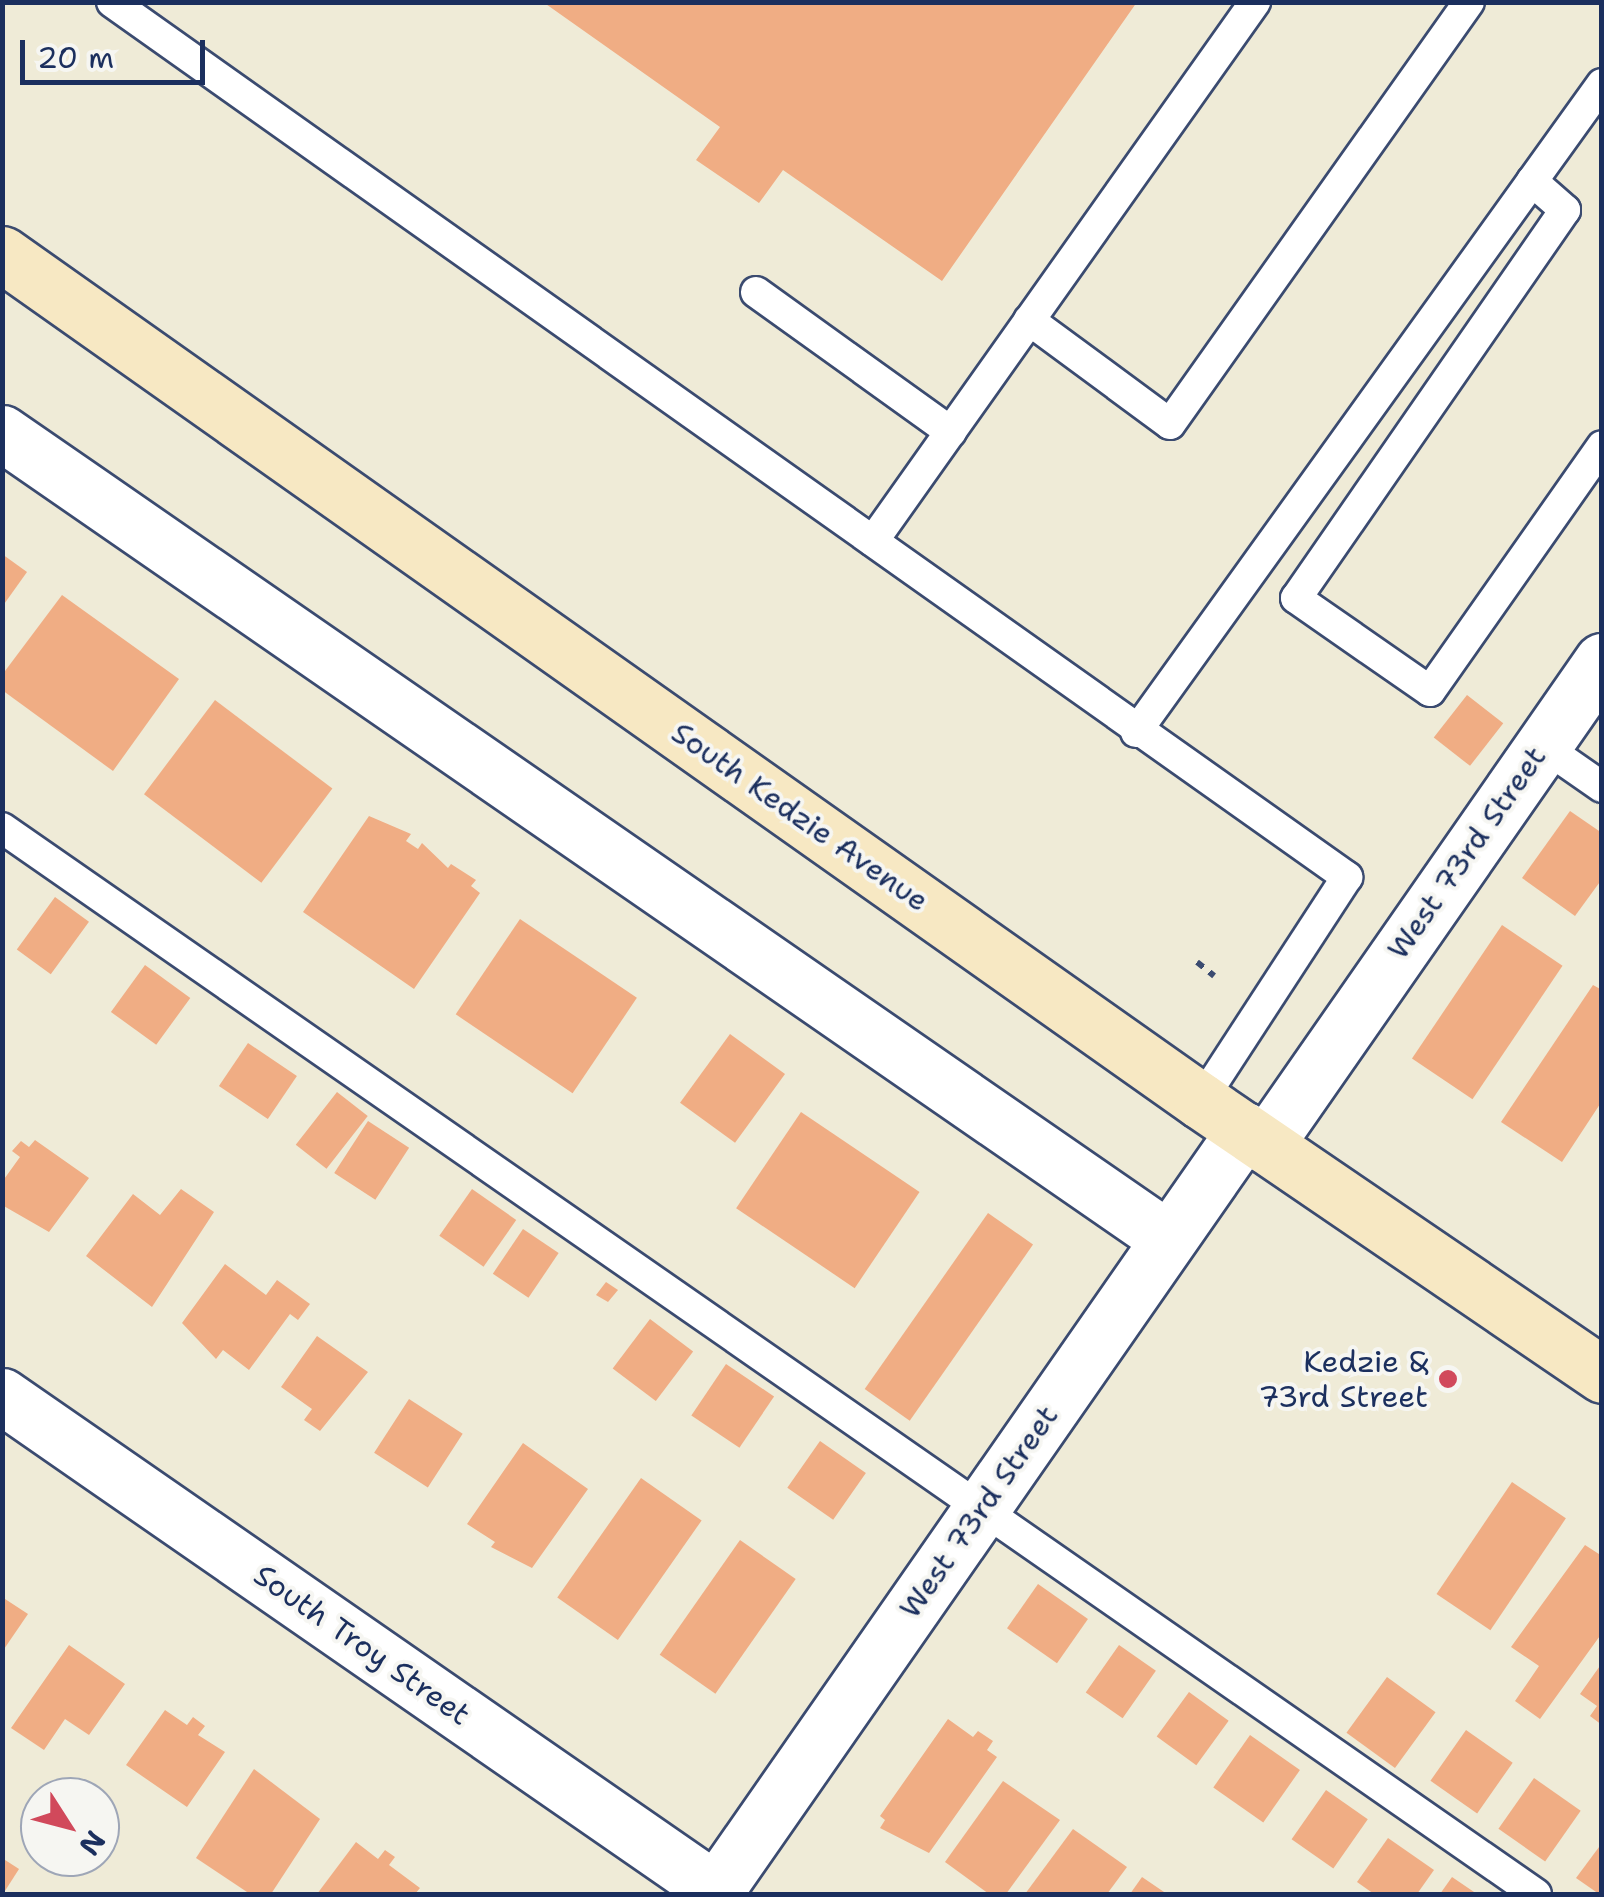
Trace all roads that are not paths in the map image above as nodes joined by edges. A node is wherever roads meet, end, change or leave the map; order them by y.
1 (112, 2) edge
2 (1255, 2) edge
3 (1468, 2) edge
4 (1602, 84) edge
5 (1532, 181) junction
6 (2, 254) edge
7 (756, 292) dead end
8 (1029, 320) junction
9 (951, 432) junction
10 (2, 433) edge
11 (1602, 446) edge
12 (873, 541) junction
13 (1602, 661) edge
14 (1136, 732) junction
15 (1543, 746) junction
16 (1602, 787) edge
17 (2, 828) edge
18 (1237, 1125) junction
19 (1168, 1238) junction
20 (1602, 1375) edge
21 (2, 1396) edge
22 (981, 1508) junction
23 (717, 1893) edge
24 (1536, 1894) edge

1 - 12 lane
2 - 8 lane
3 - 8 lane
4 - 5 lane
5 - 11 lane
5 - 14 lane
6 - 18 main road, South Kedzie Avenue
7 - 9 lane
8 - 9 lane
9 - 12 lane
10 - 19 street
12 - 14 lane
13 - 15 street, West 73rd Street
14 - 18 lane
15 - 16 lane
15 - 18 street, West 73rd Street
17 - 22 lane
18 - 19 street, West 73rd Street
18 - 20 main road, South Kedzie Avenue
19 - 22 street, West 73rd Street
21 - 23 street, South Troy Street
22 - 23 street, West 73rd Street
22 - 24 lane

